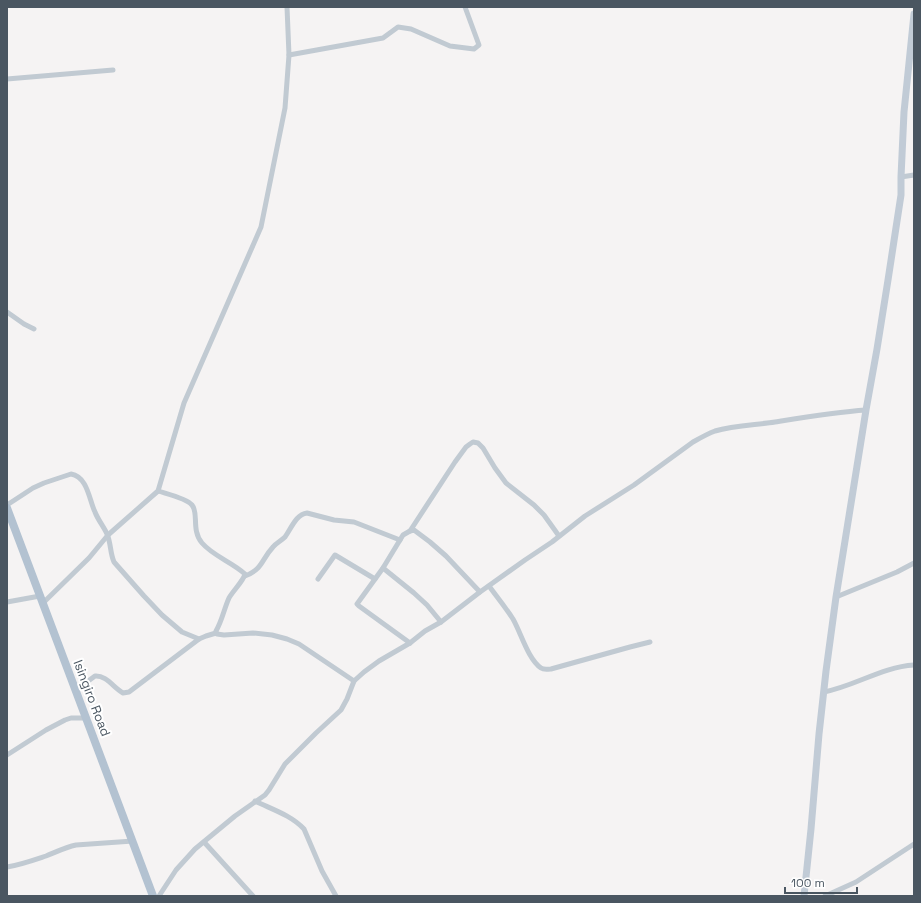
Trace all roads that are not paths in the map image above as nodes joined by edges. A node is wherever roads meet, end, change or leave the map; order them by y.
1 (287, 7) edge
2 (465, 7) edge
3 (914, 14) edge
4 (289, 55) junction
5 (113, 70) dead end
6 (7, 79) edge
7 (914, 175) edge
8 (900, 177) junction
9 (7, 312) edge
10 (34, 329) dead end
11 (866, 410) junction
12 (158, 491) junction
13 (7, 505) edge
14 (7, 508) edge
15 (410, 531) junction
16 (108, 535) junction
17 (559, 536) junction
18 (400, 540) junction
19 (914, 563) edge
20 (383, 568) junction
21 (245, 576) junction
22 (318, 579) dead end
23 (375, 579) junction
24 (489, 586) junction
25 (480, 592) junction
26 (836, 598) junction
27 (41, 600) junction
28 (7, 602) edge
29 (441, 622) junction
30 (216, 633) junction
31 (199, 639) junction
32 (650, 642) dead end
33 (410, 643) junction
34 (914, 665) edge
35 (354, 681) junction
36 (76, 690) junction
37 (824, 692) junction
38 (87, 718) junction
39 (7, 755) edge
40 (255, 801) junction
41 (133, 841) junction
42 (204, 842) junction
43 (914, 844) edge
44 (7, 867) edge
45 (153, 896) edge
46 (159, 896) edge
47 (253, 896) edge
48 (336, 896) edge
49 (804, 896) edge
50 (825, 896) edge

1 - 4 street
2 - 4 street
3 - 8 main road
4 - 12 street
5 - 6 street
7 - 8 street
8 - 11 main road
9 - 10 street
11 - 17 street
11 - 26 main road
12 - 16 street
12 - 21 street
13 - 16 street
14 - 27 main road, Isingiro Road
15 - 17 street
15 - 18 street
15 - 25 street
16 - 27 street
16 - 31 street
17 - 24 street
18 - 20 street
18 - 21 street
19 - 26 street
20 - 23 street
20 - 29 street
21 - 30 street
22 - 23 street
23 - 33 street
24 - 25 street
24 - 32 street
25 - 29 street
26 - 37 main road
27 - 28 street
27 - 36 main road, Isingiro Road
29 - 33 street
30 - 31 street
30 - 35 street
31 - 36 street
33 - 35 street
34 - 37 street
35 - 40 street
36 - 38 main road, Isingiro Road
37 - 49 main road
38 - 39 street
38 - 41 main road, Isingiro Road
40 - 42 street
40 - 48 street
41 - 44 street
41 - 45 main road, Isingiro Road
42 - 46 street
42 - 47 street
43 - 50 street

